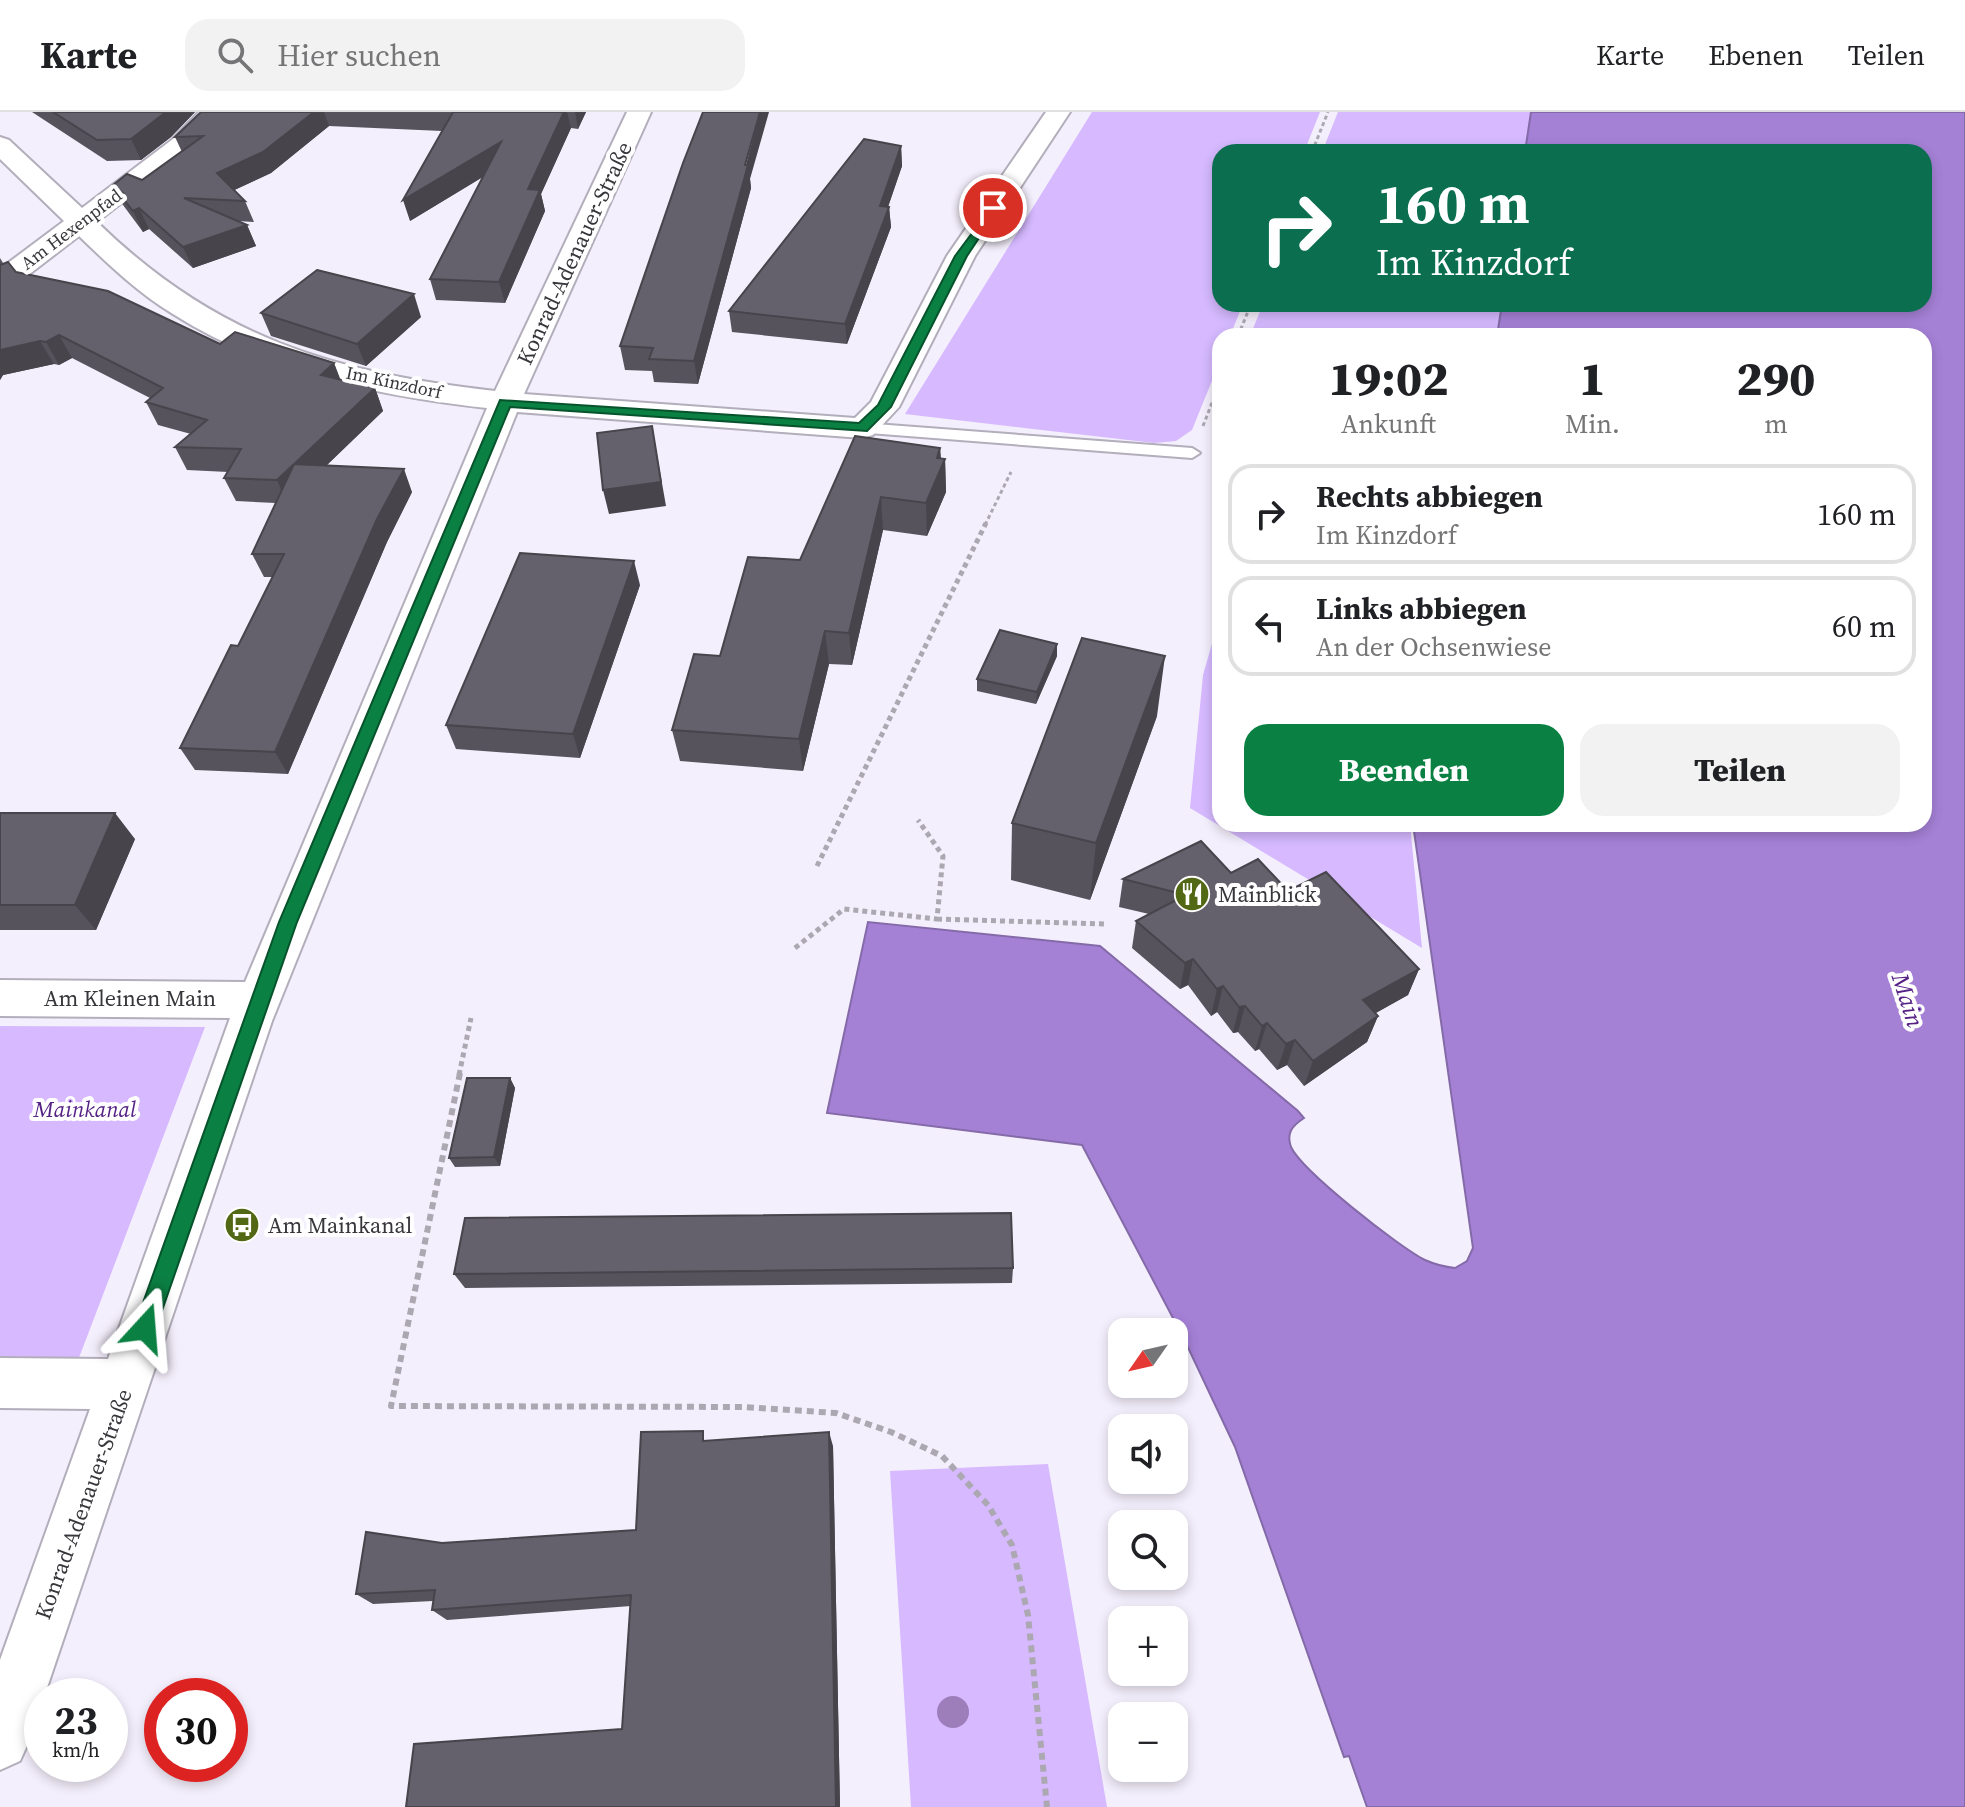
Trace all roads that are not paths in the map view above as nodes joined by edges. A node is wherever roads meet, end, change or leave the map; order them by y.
1 (213, 112) edge
2 (639, 112) edge
3 (1058, 112) edge
4 (0, 145) edge
5 (79, 222) junction
6 (0, 283) edge
7 (505, 403) junction
8 (862, 428) junction
9 (1192, 453) road end
10 (0, 998) edge
11 (260, 1000) junction
12 (0, 1383) edge
13 (126, 1384) junction
14 (0, 1741) edge

1 - 5 street, Am Hexenpfad
2 - 7 street, Konrad-Adenauer-Straße
3 - 8 street
4 - 5 street, Im Kinzdorf
5 - 6 street, Am Hexenpfad
5 - 7 street, Im Kinzdorf
7 - 8 street, Im Kinzdorf
7 - 11 street, Konrad-Adenauer-Straße
8 - 9 lane
10 - 11 street, Am Kleinen Main
11 - 13 street, Konrad-Adenauer-Straße
12 - 13 street
13 - 14 street, Konrad-Adenauer-Straße

